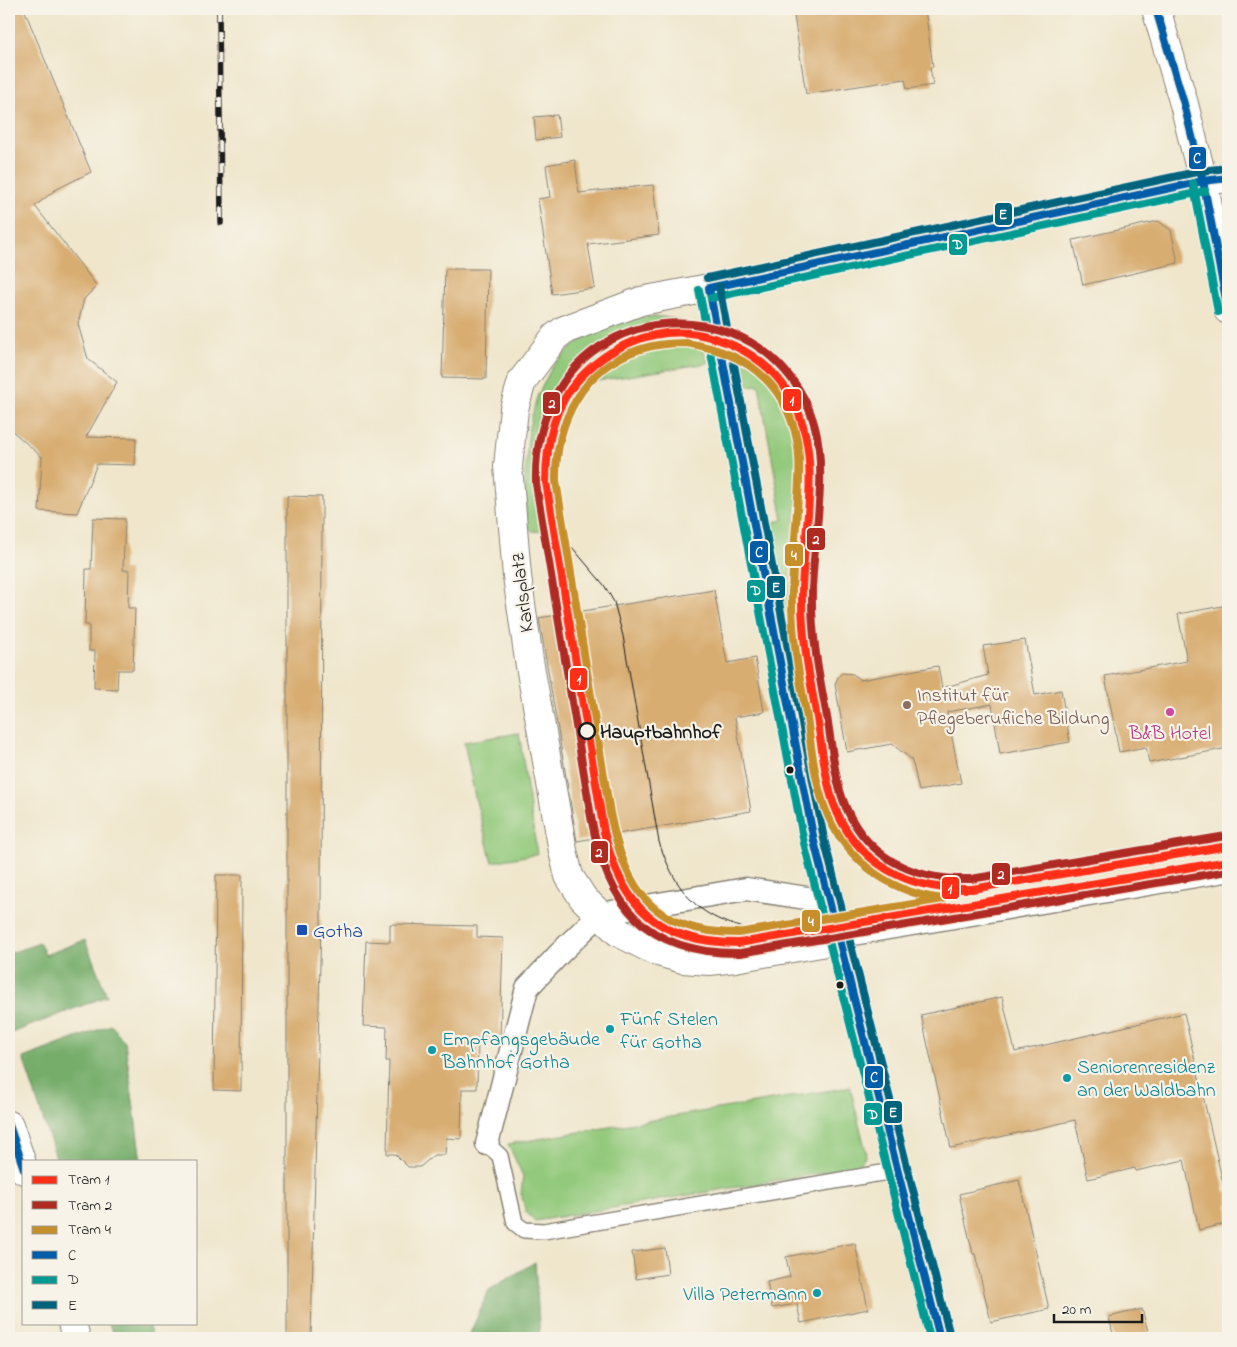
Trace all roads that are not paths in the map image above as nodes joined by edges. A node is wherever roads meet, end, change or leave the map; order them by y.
1 (1156, 9) edge
2 (1216, 179) edge
3 (709, 288) junction
4 (1228, 310) edge
5 (1228, 874) edge
6 (813, 898) dead end
7 (600, 914) junction
8 (838, 940) junction
9 (9, 1125) edge
10 (487, 1144) joint
11 (22, 1164) edge
12 (899, 1170) junction
13 (72, 1324) edge
14 (76, 1338) edge
15 (940, 1338) edge

1 - 2 street
2 - 3 street, Karlsplatz
2 - 4 street
3 - 7 street, Karlsplatz
3 - 8 street
5 - 8 lane
6 - 7 street
7 - 8 street, Karlsplatz
7 - 10 street
8 - 12 street
9 - 11 street
10 - 12 lane
12 - 15 street
13 - 14 street

